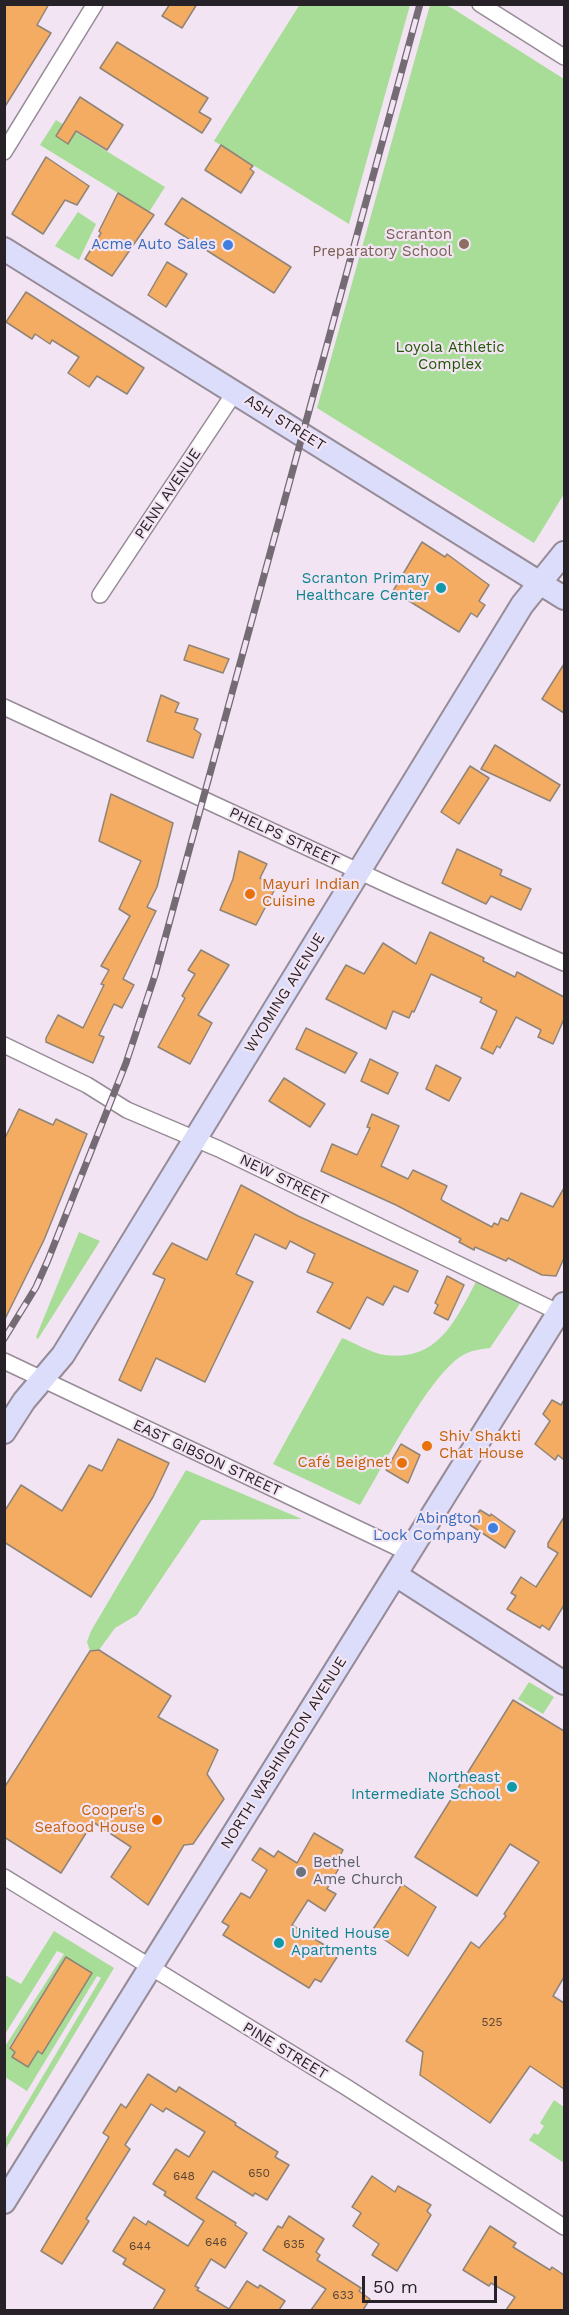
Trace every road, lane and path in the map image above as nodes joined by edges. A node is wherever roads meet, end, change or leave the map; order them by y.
1 (95, 4) edge
2 (480, 4) edge
3 (564, 57) edge
4 (4, 152) edge
5 (4, 249) edge
6 (236, 393) junction
7 (564, 553) edge
8 (539, 583) junction
9 (100, 595) dead end
10 (564, 598) edge
11 (4, 707) edge
12 (361, 872) junction
13 (564, 963) edge
14 (4, 1045) edge
15 (193, 1139) junction
16 (563, 1310) edge
17 (4, 1361) edge
18 (42, 1379) junction
19 (4, 1432) edge
20 (409, 1553) junction
21 (396, 1575) junction
22 (564, 1683) edge
23 (4, 1877) edge
24 (151, 1967) junction
25 (4, 2202) edge
26 (564, 2226) edge

1 - 4 street
2 - 3 street
5 - 6 street, ASH STREET
6 - 8 street, ASH STREET
6 - 9 street, PENN AVENUE
7 - 8 street, WYOMING AVENUE
8 - 10 street, ASH STREET
8 - 12 street, WYOMING AVENUE
11 - 12 street, PHELPS STREET
12 - 13 street, PHELPS STREET
12 - 15 street, WYOMING AVENUE
14 - 15 street, NEW STREET
15 - 16 street, NEW STREET
15 - 18 street, WYOMING AVENUE
16 - 20 street, NORTH WASHINGTON AVENUE
17 - 18 street, EAST GIBSON STREET
18 - 19 street, WYOMING AVENUE
18 - 20 street, EAST GIBSON STREET
20 - 21 street, NORTH WASHINGTON AVENUE
21 - 22 street
21 - 24 street, NORTH WASHINGTON AVENUE
23 - 24 street, PINE STREET
24 - 25 street, NORTH WASHINGTON AVENUE
24 - 26 street, PINE STREET

